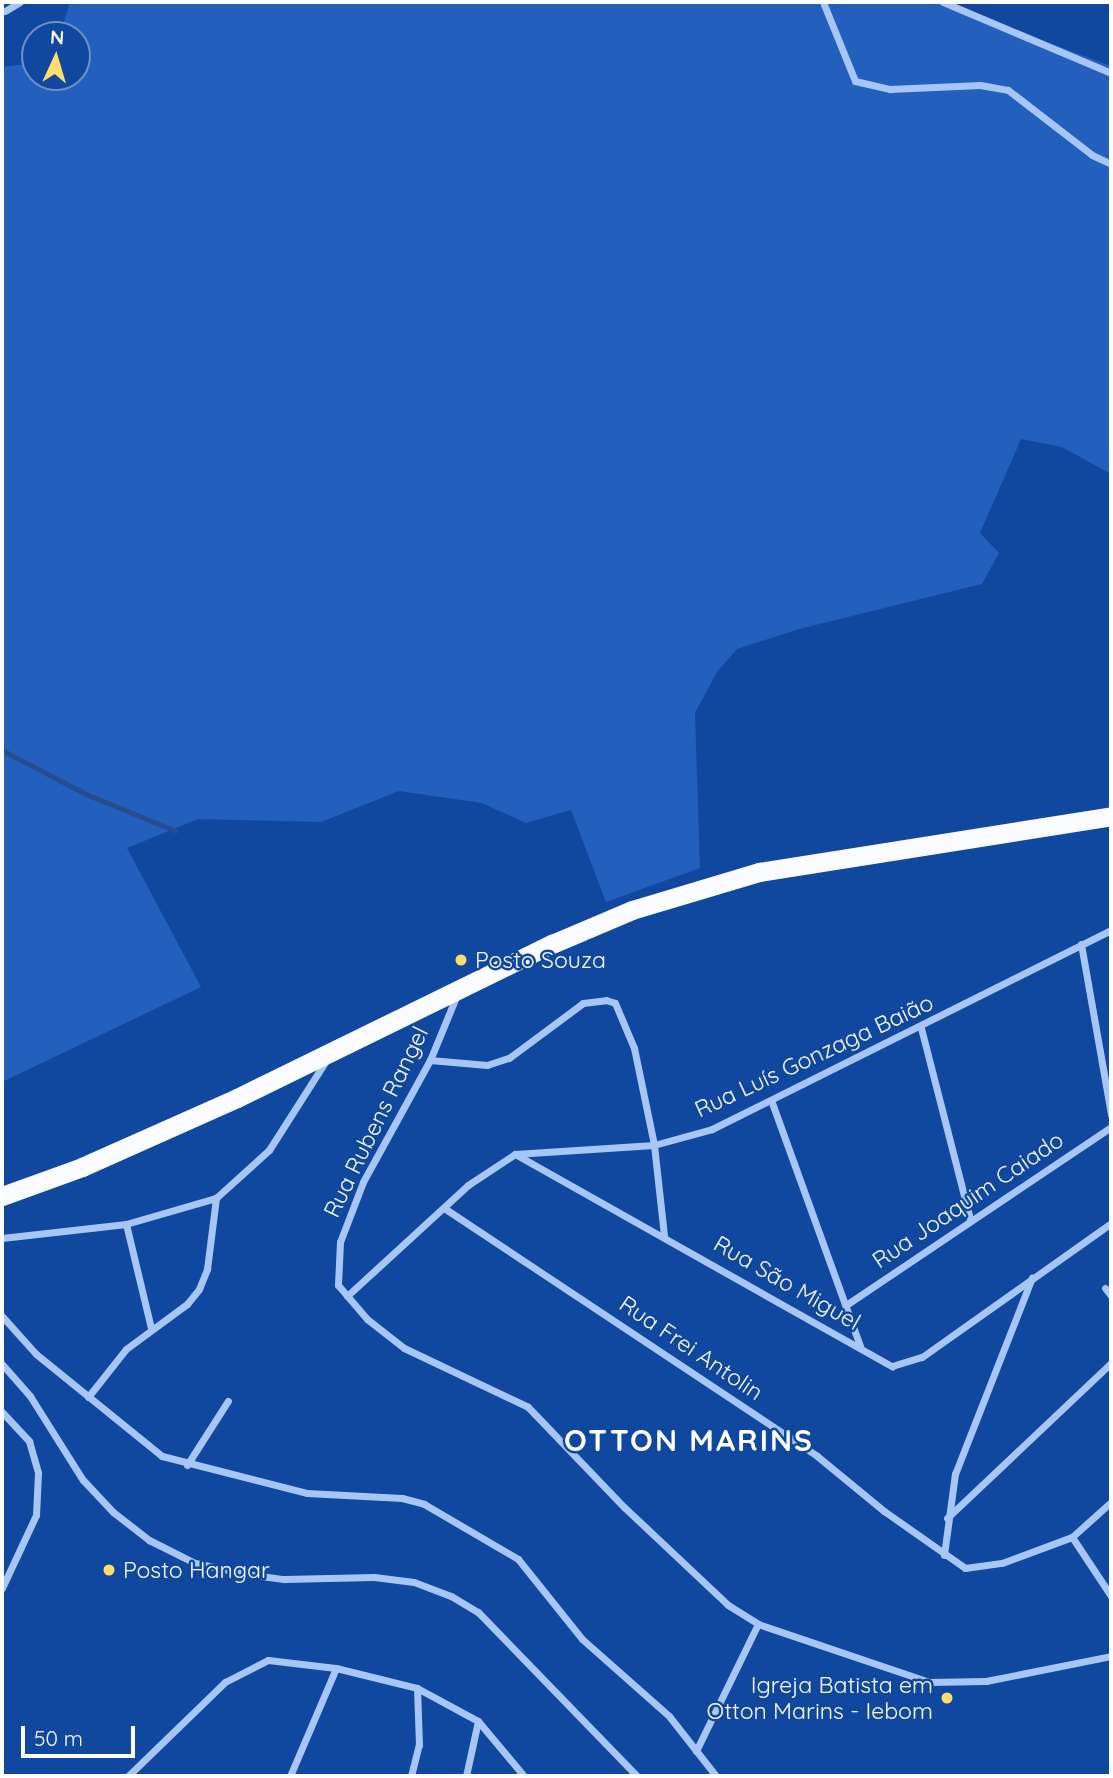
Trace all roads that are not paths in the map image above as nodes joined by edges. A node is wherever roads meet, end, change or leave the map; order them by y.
1 (20, 2) edge
2 (823, 2) edge
3 (943, 2) edge
4 (5, 11) dead end
5 (1111, 73) edge
6 (1111, 164) edge
7 (1111, 816) edge
8 (1111, 930) edge
9 (1081, 944) junction
10 (459, 990) junction
11 (921, 1028) junction
12 (333, 1049) junction
13 (430, 1060) junction
14 (771, 1100) junction
15 (1111, 1114) edge
16 (1111, 1127) edge
17 (654, 1145) junction
18 (515, 1154) junction
19 (2, 1196) edge
20 (216, 1198) junction
21 (444, 1208) junction
22 (970, 1219) junction
23 (1111, 1223) edge
24 (126, 1224) junction
25 (664, 1235) junction
26 (2, 1238) edge
27 (1032, 1278) junction
28 (1105, 1288) dead end
29 (347, 1296) junction
30 (1111, 1296) edge
31 (846, 1305) junction
32 (2, 1316) edge
33 (151, 1328) junction
34 (860, 1347) junction
35 (1111, 1363) edge
36 (2, 1364) edge
37 (88, 1397) junction
38 (228, 1401) dead end
39 (2, 1413) edge
40 (187, 1465) junction
41 (1111, 1502) edge
42 (946, 1519) junction
43 (1072, 1537) junction
44 (944, 1555) junction
45 (2, 1588) edge
46 (1111, 1596) edge
47 (758, 1624) junction
48 (1111, 1656) edge
49 (336, 1668) junction
50 (417, 1688) junction
51 (478, 1721) junction
52 (696, 1751) junction
53 (128, 1776) edge
54 (290, 1776) edge
55 (411, 1776) edge
56 (466, 1776) edge
57 (524, 1776) edge
58 (637, 1776) edge
59 (716, 1776) edge

1 - 4 street
2 - 6 street
3 - 5 street
7 - 10 highway
8 - 9 street, Rua Luís Gonzaga Baião
9 - 11 street, Rua Luís Gonzaga Baião
9 - 15 street
10 - 12 highway
10 - 13 street, Rua Rubens Rangel
11 - 14 street, Rua Luís Gonzaga Baião
11 - 22 street
12 - 19 highway
12 - 20 street
13 - 17 street
13 - 29 street, Rua Rubens Rangel
14 - 17 street, Rua Luís Gonzaga Baião
14 - 31 street
16 - 22 street, Rua Joaquim Caiado
17 - 18 street, Rua Luís Gonzaga Baião
17 - 25 street
18 - 21 street
18 - 25 street, Rua São Miguel
20 - 24 street
20 - 33 street
21 - 29 street
21 - 44 street, Rua Frei Antolin
22 - 31 street, Rua Joaquim Caiado
23 - 27 street
24 - 26 street
24 - 33 street
25 - 34 street, Rua São Miguel
27 - 34 street, Rua São Miguel
27 - 42 street
28 - 30 street
29 - 47 street
31 - 34 street
32 - 37 street
33 - 37 street
35 - 42 street
36 - 58 street
37 - 40 street
38 - 40 street
39 - 45 street
40 - 52 street
41 - 43 street
42 - 44 street
43 - 44 street, Rua Frei Antolin
43 - 46 street
47 - 48 street
47 - 52 street
49 - 50 street
49 - 53 street
49 - 54 street
50 - 51 street
50 - 55 street
51 - 56 street
51 - 57 street
52 - 59 street

